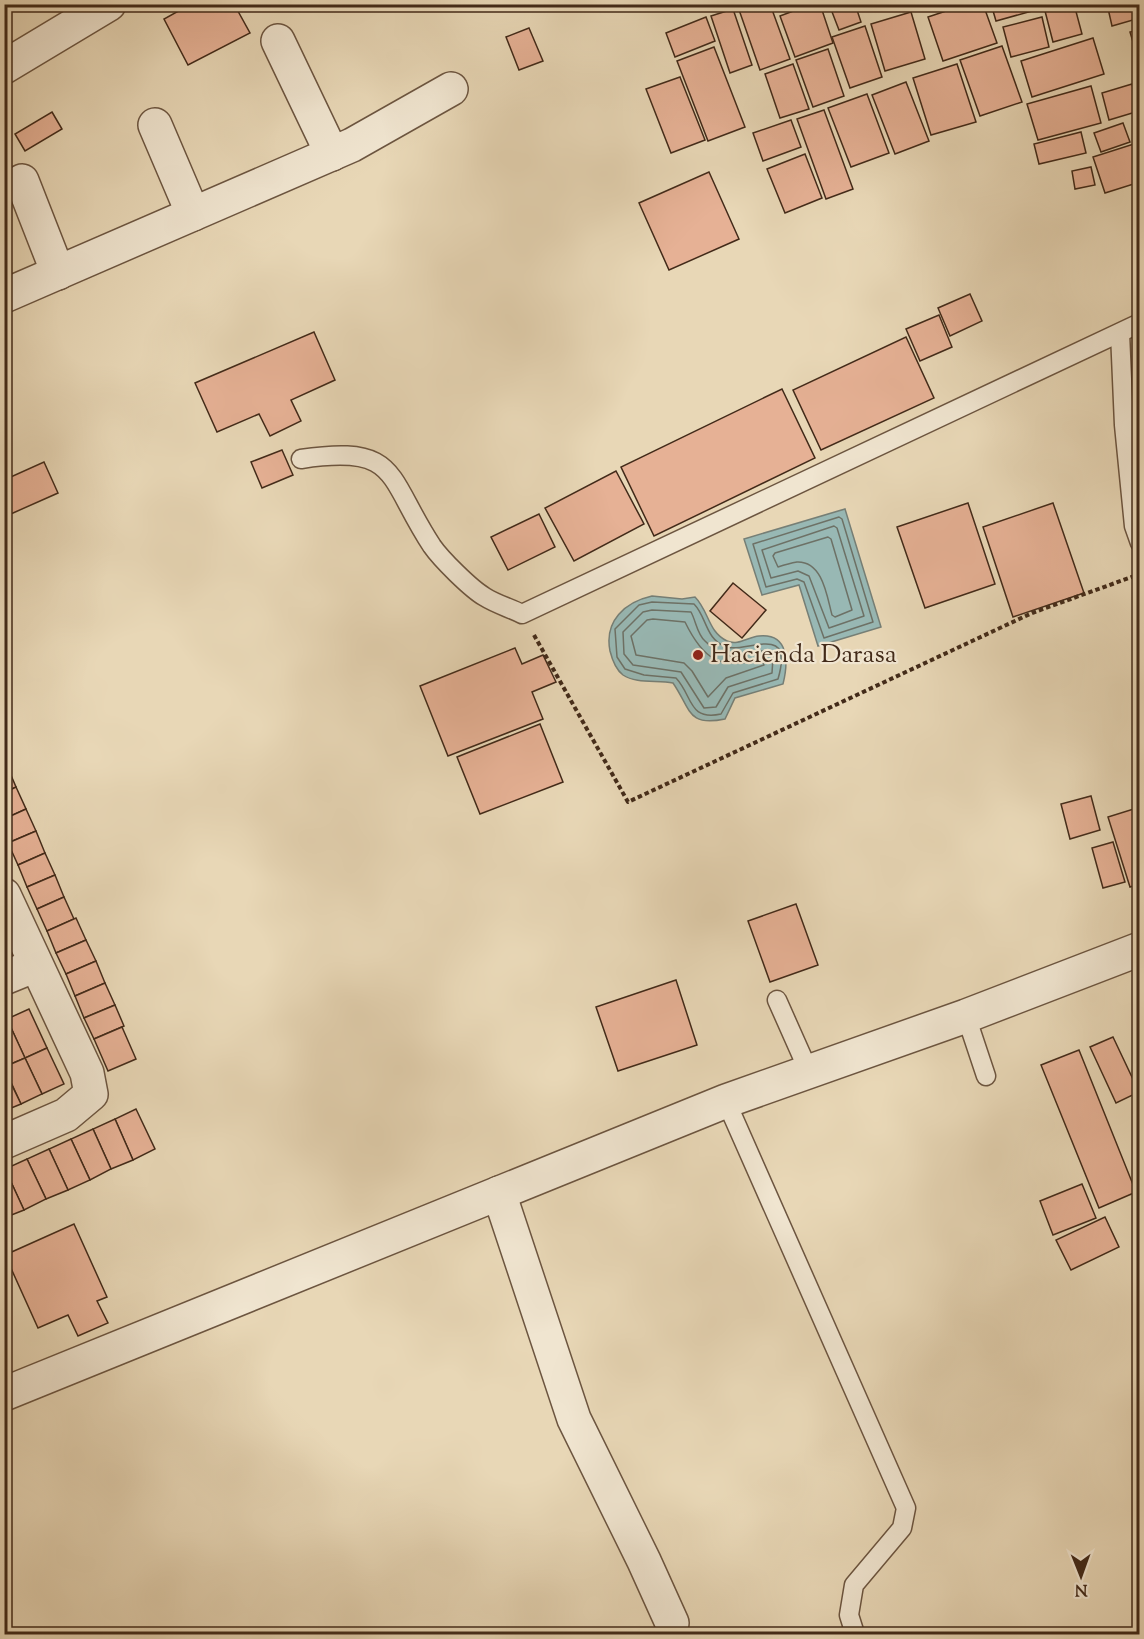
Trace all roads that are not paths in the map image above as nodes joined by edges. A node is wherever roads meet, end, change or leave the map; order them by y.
1 (109, 4) edge
2 (278, 41) dead end
3 (4, 67) edge
4 (451, 89) dead end
5 (155, 125) dead end
6 (332, 154) junction
7 (22, 181) dead end
8 (193, 214) junction
9 (57, 273) junction
10 (4, 296) edge
11 (1140, 323) edge
12 (1120, 333) junction
13 (301, 459) dead end
14 (1140, 543) edge
15 (4, 895) edge
16 (1140, 949) edge
17 (36, 964) junction
18 (4, 978) edge
19 (777, 1000) dead end
20 (966, 1016) junction
21 (809, 1072) junction
22 (986, 1076) dead end
23 (726, 1101) junction
24 (4, 1142) edge
25 (499, 1192) junction
26 (4, 1394) edge
27 (672, 1623) dead end
28 (855, 1635) edge

1 - 3 street
2 - 6 street
4 - 6 street
5 - 8 street
6 - 8 street
7 - 9 street
8 - 9 street
9 - 10 street
11 - 12 lane
12 - 13 lane
12 - 14 lane
15 - 17 street
16 - 20 street
17 - 18 street
17 - 24 street
19 - 21 lane
20 - 21 street
20 - 22 lane
21 - 23 street
23 - 25 street
23 - 28 lane
25 - 26 street
25 - 27 street

